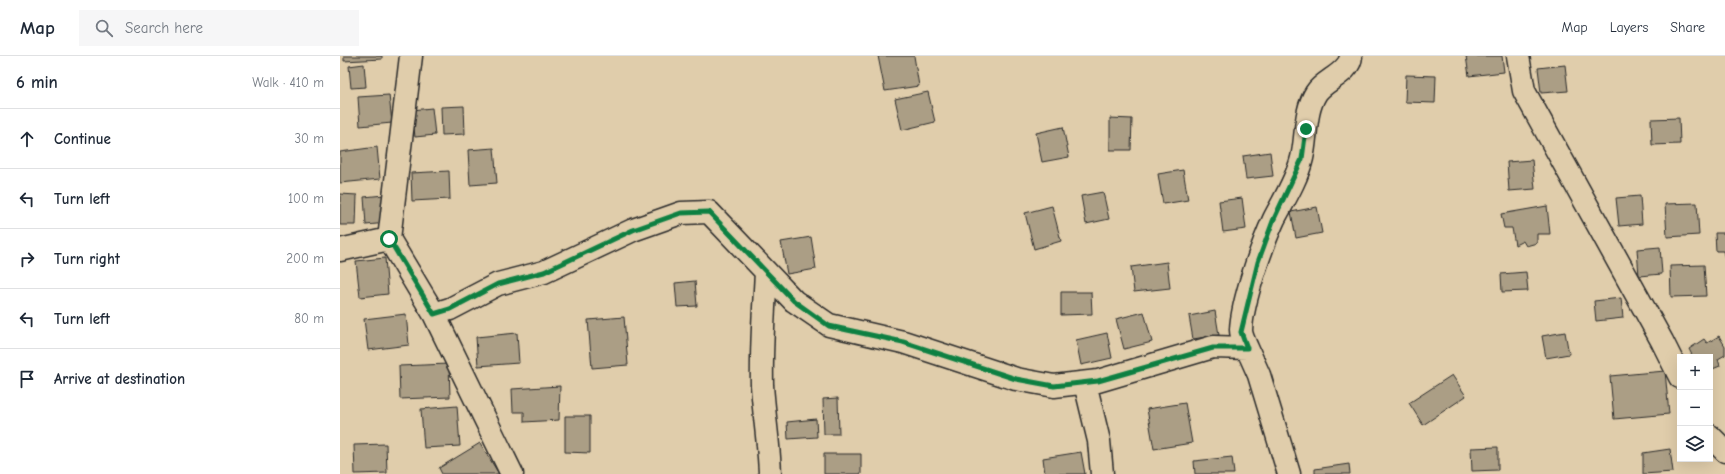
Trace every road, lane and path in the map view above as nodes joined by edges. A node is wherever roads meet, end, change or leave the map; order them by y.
1 (411, 56) edge
2 (1351, 56) edge
3 (1518, 56) edge
4 (389, 239) junction
5 (340, 250) edge
6 (766, 272) junction
7 (434, 314) junction
8 (1247, 348) junction
9 (1677, 371) edge
10 (1085, 382) junction
11 (1713, 439) edge
12 (1725, 451) edge
13 (512, 474) edge
14 (770, 474) edge
15 (1102, 474) edge
16 (1289, 474) edge

1 - 4 street
2 - 8 street
3 - 9 street
4 - 5 street
4 - 7 street
6 - 7 street
6 - 10 street
6 - 14 street
7 - 13 street
8 - 10 street
8 - 16 street
10 - 15 street
11 - 12 street

